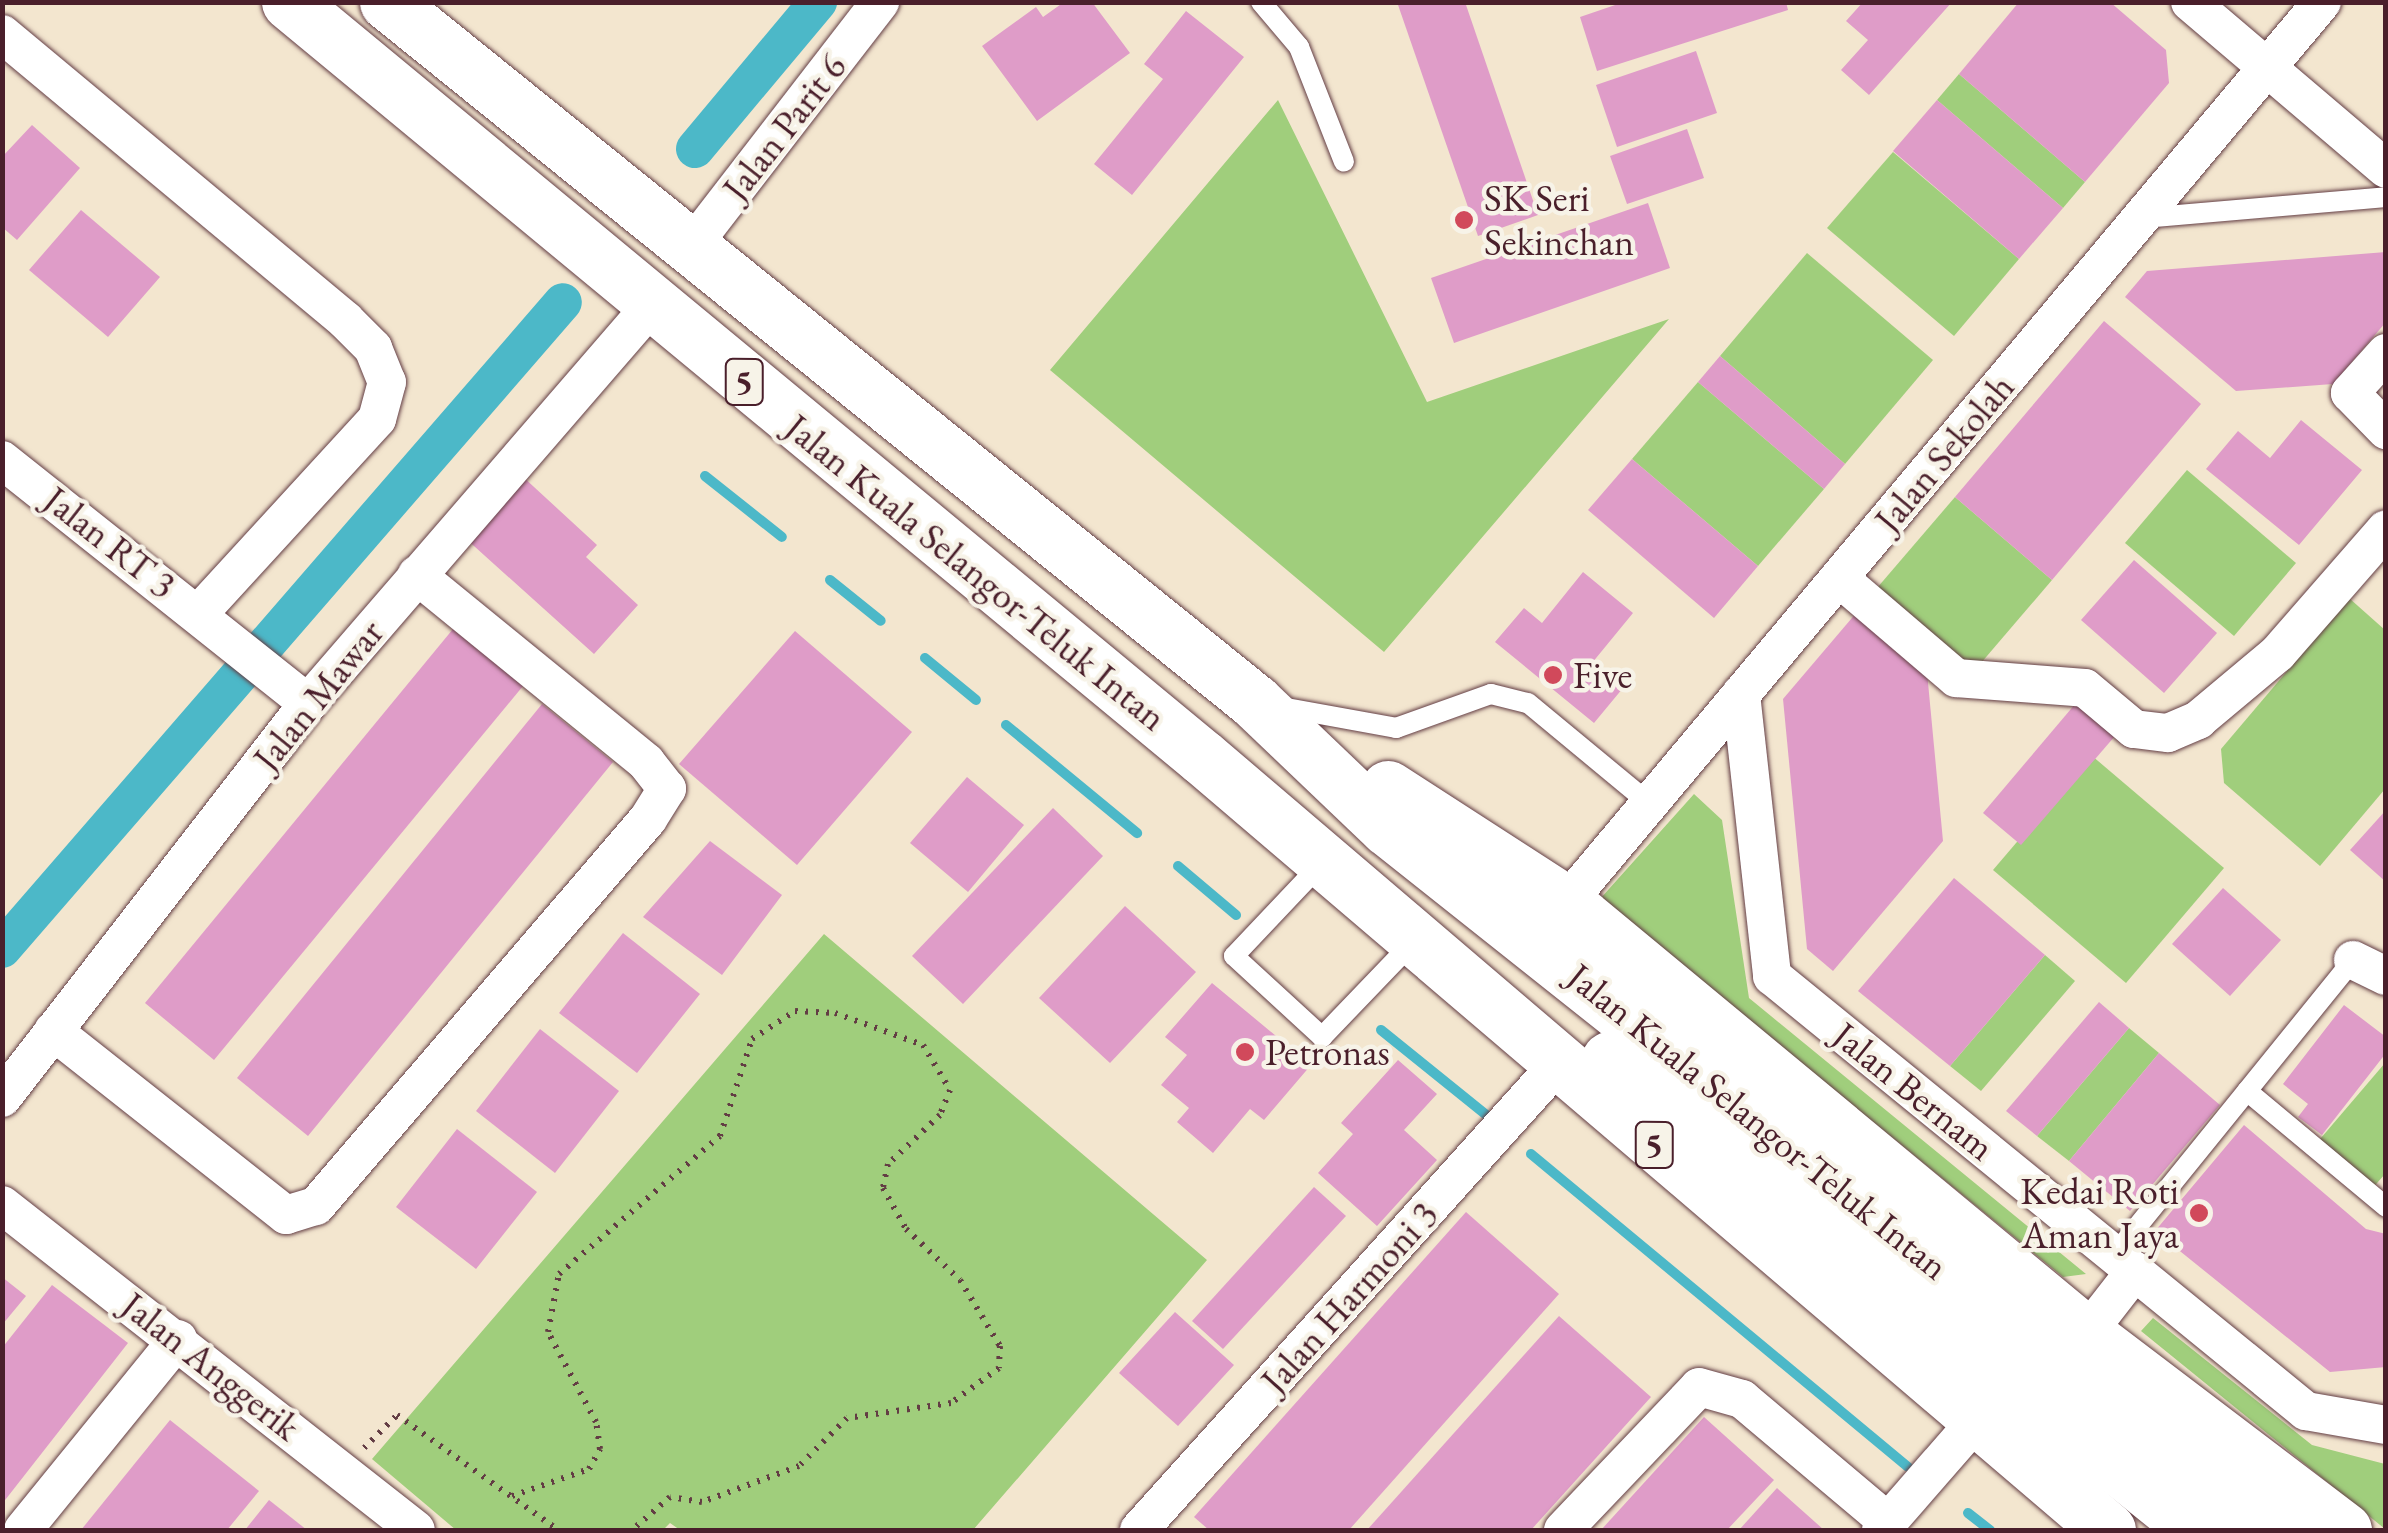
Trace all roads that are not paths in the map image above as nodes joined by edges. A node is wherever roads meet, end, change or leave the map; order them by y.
1 (288, 2) edge
2 (388, 2) edge
3 (880, 2) edge
4 (1260, 2) edge
5 (2190, 2) edge
6 (2322, 2) edge
7 (2, 34) edge
8 (2266, 68) junction
9 (1344, 162) dead end
10 (2386, 169) edge
11 (2386, 197) edge
12 (2141, 218) junction
13 (687, 252) junction
14 (652, 306) junction
15 (2386, 353) edge
16 (2386, 430) edge
17 (2, 460) edge
18 (2386, 530) edge
19 (416, 575) junction
20 (1839, 578) junction
21 (208, 618) junction
22 (1741, 694) junction
23 (1255, 702) junction
24 (308, 703) junction
25 (1202, 756) junction
26 (1650, 803) junction
27 (1322, 863) junction
28 (1566, 903) junction
29 (1414, 940) junction
30 (2369, 968) edge
31 (53, 1031) junction
32 (1580, 1057) junction
33 (2247, 1091) junction
34 (2, 1098) edge
35 (2, 1205) edge
36 (2386, 1208) edge
37 (2125, 1262) junction
38 (2086, 1334) junction
39 (178, 1339) junction
40 (1976, 1421) junction
41 (2386, 1426) edge
42 (1885, 1526) edge
43 (410, 1528) edge
44 (23, 1530) edge
45 (1139, 1530) edge
46 (1563, 1530) edge
47 (2108, 1530) edge
48 (2196, 1530) edge
49 (2271, 1530) edge
50 (2344, 1530) edge

1 - 14 highway, Jalan Kuala Selangor-Teluk Intan / 5
2 - 13 highway, Jalan Kuala Selangor-Teluk Intan / 5
3 - 13 street, Jalan Parit 6
4 - 9 lane
5 - 8 street
6 - 8 street, Jalan Sekolah
7 - 21 street
8 - 10 street
8 - 12 street, Jalan Sekolah
11 - 12 lane
12 - 20 street, Jalan Sekolah
13 - 23 highway, Jalan Kuala Selangor-Teluk Intan / 5
14 - 19 street, Jalan Mawar
14 - 25 highway, Jalan Kuala Selangor-Teluk Intan / 5
15 - 16 street
17 - 21 street, Jalan RT 3
18 - 20 street
19 - 24 street, Jalan Mawar
19 - 31 street
20 - 22 street, Jalan Sekolah
21 - 24 street, Jalan RT 3
22 - 26 street, Jalan Sekolah
22 - 37 street, Jalan Bernam
23 - 26 lane
23 - 28 highway, Jalan Kuala Selangor-Teluk Intan / 5
23 - 49 highway, Jalan Kuala Selangor-Teluk Intan / 5
24 - 31 street, Jalan Mawar
25 - 27 highway, Jalan Kuala Selangor-Teluk Intan / 5
25 - 32 highway, Jalan Kuala Selangor-Teluk Intan / 5
26 - 28 street, Jalan Sekolah
27 - 29 highway, Jalan Kuala Selangor-Teluk Intan / 5
27 - 29 lane
28 - 38 highway, 5
29 - 32 highway, Jalan Kuala Selangor-Teluk Intan / 5
30 - 33 lane
31 - 34 street, Jalan Mawar
32 - 40 highway, Jalan Kuala Selangor-Teluk Intan / 5
32 - 45 street, Jalan Harmoni 3
32 - 48 highway, Jalan Kuala Selangor-Teluk Intan / 5
33 - 36 lane
33 - 37 lane
35 - 39 street, Jalan Anggerik
37 - 38 street
37 - 41 street, Jalan Bernam
38 - 50 highway, 5
39 - 43 street, Jalan Anggerik
39 - 44 street
40 - 42 street
40 - 47 highway, Jalan Kuala Selangor-Teluk Intan / 5
42 - 46 street

